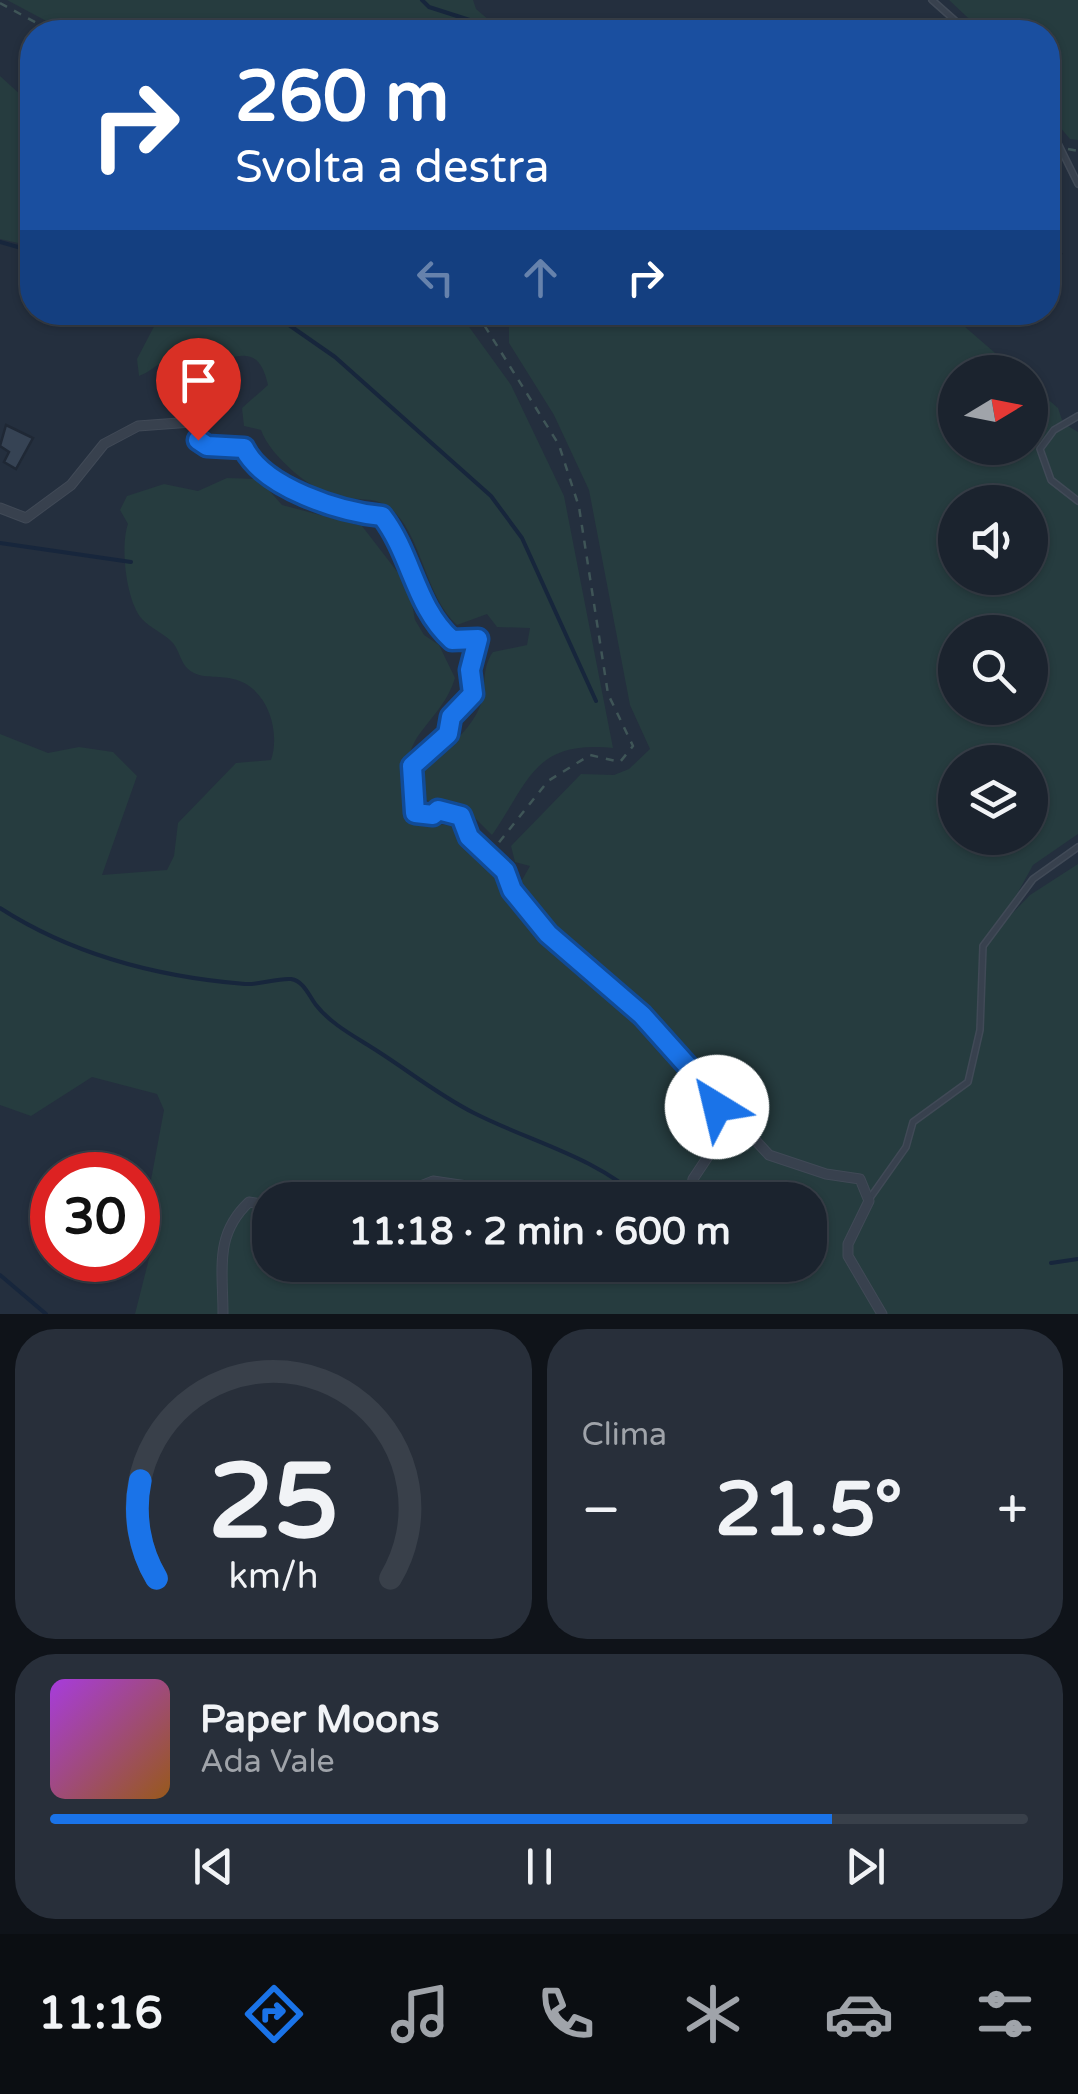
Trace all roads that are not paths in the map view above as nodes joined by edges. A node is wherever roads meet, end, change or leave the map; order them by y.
1 (932, 0) edge
2 (954, 20) edge
3 (1060, 148) edge
4 (1078, 184) edge
5 (1078, 416) edge
6 (1078, 500) edge
7 (0, 508) edge
8 (1078, 847) edge
9 (719, 1101) junction
10 (692, 1182) edge
11 (869, 1201) junction
12 (252, 1202) edge
13 (224, 1314) edge
14 (882, 1314) edge

1 - 2 lane
3 - 4 lane
5 - 6 lane
7 - 9 street
8 - 11 lane
9 - 10 street
9 - 11 street
11 - 14 street
12 - 13 street

